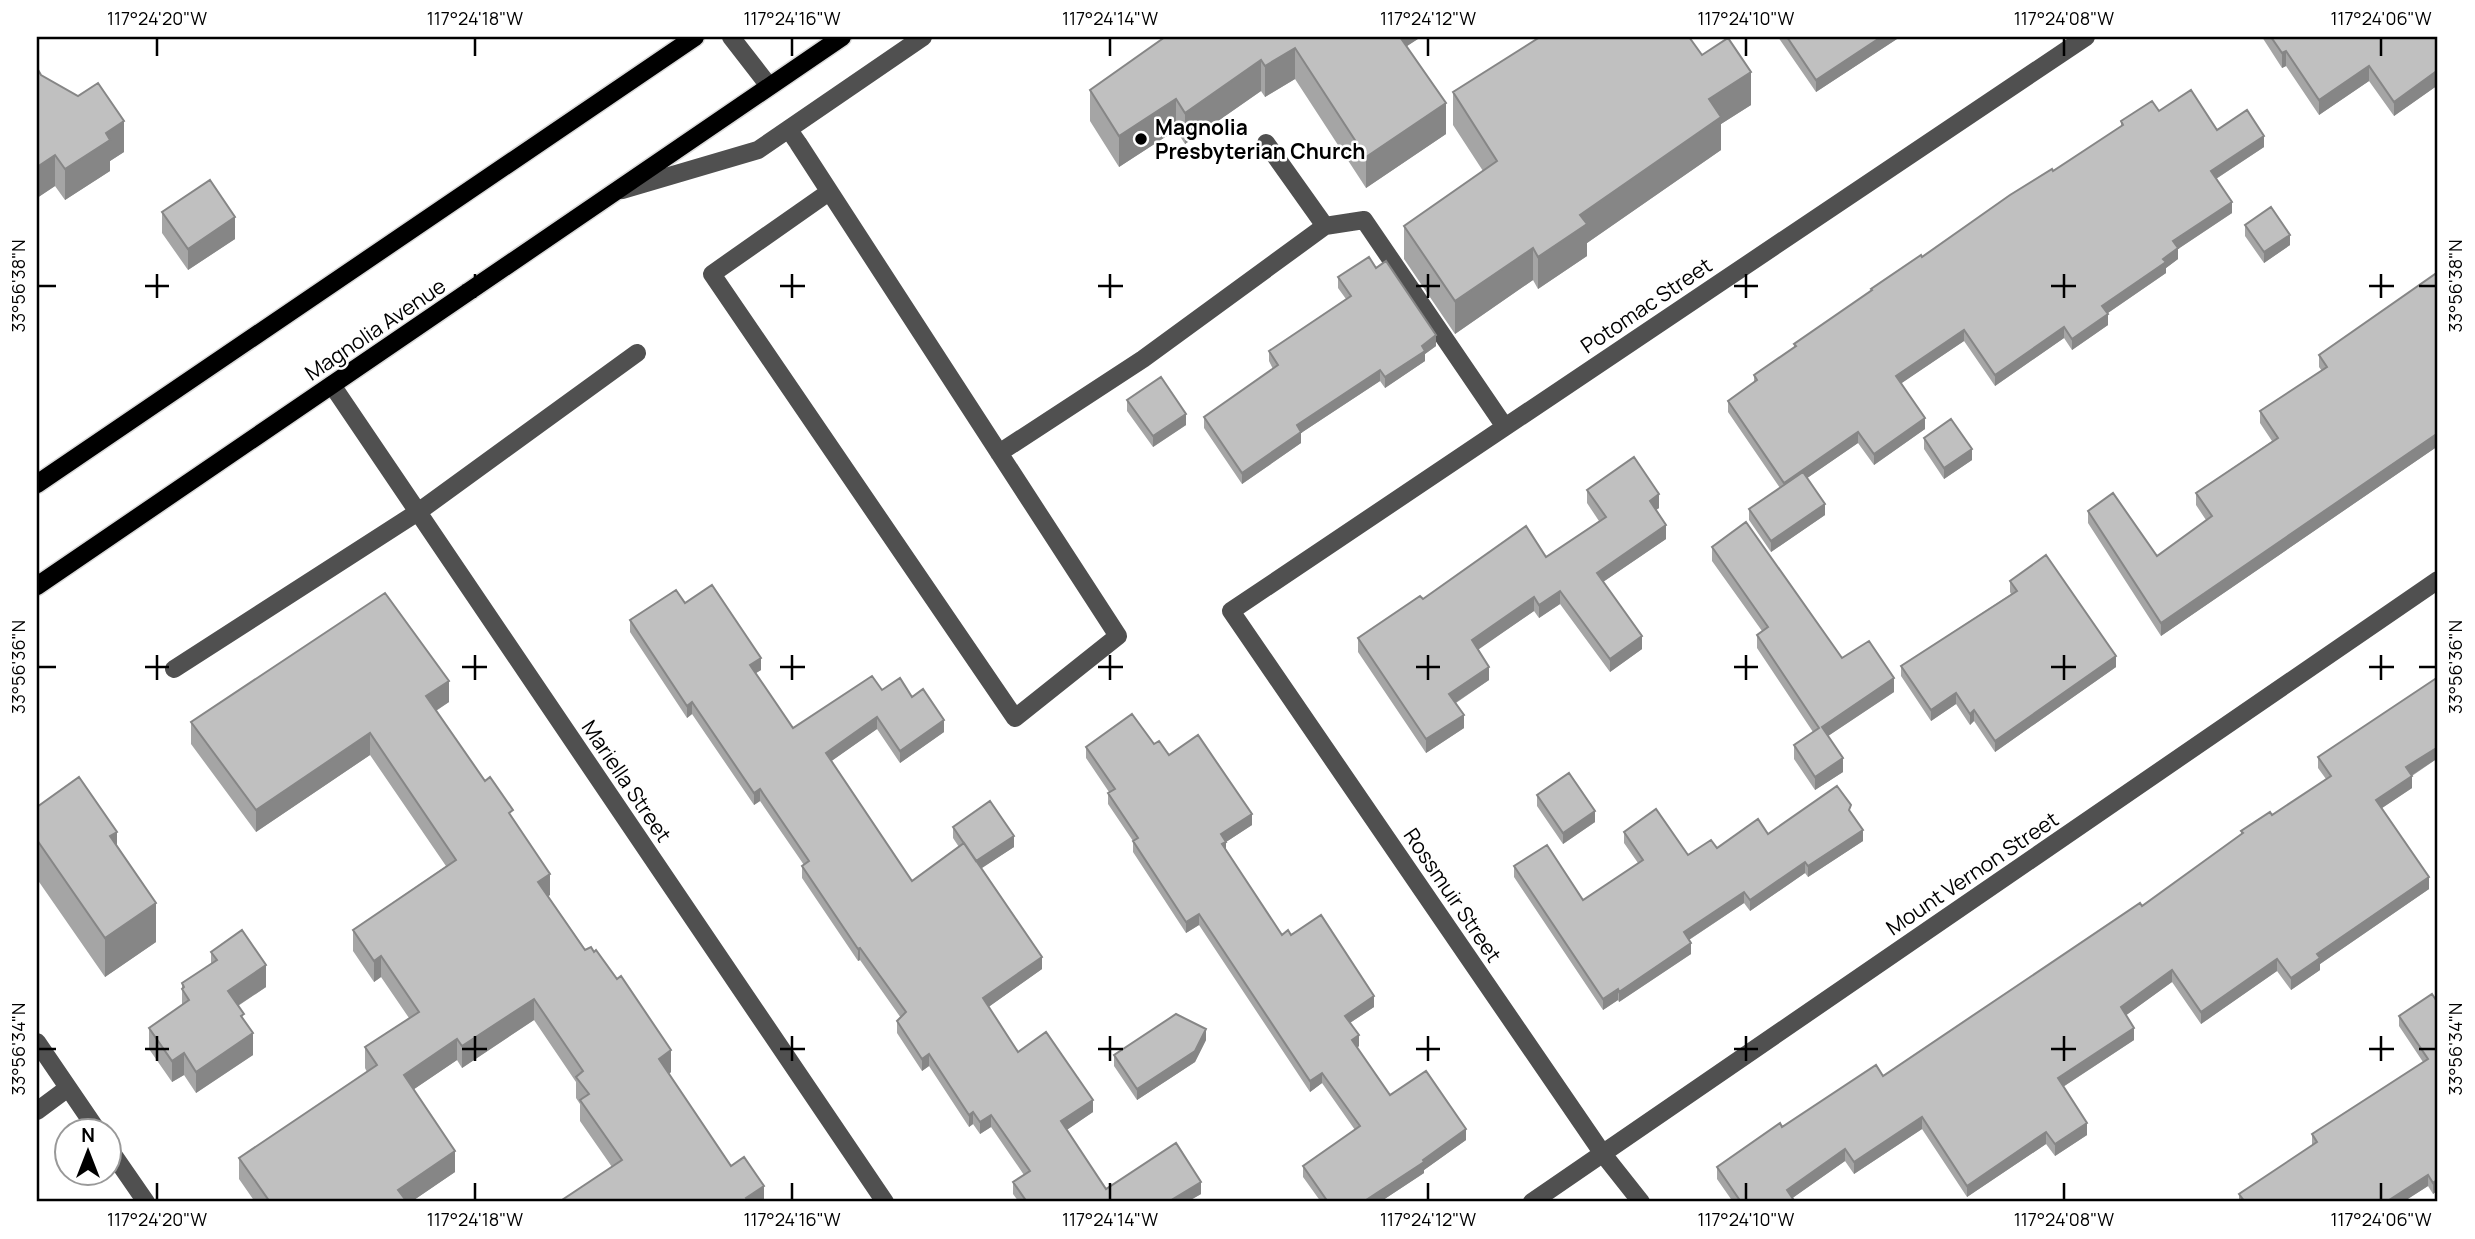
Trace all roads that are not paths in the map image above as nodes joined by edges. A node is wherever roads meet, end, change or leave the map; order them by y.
1 (695, 37) edge
2 (731, 37) edge
3 (842, 37) edge
4 (923, 37) edge
5 (2086, 37) edge
6 (769, 86) junction
7 (789, 130) junction
8 (1266, 143) dead end
9 (615, 192) junction
10 (829, 192) junction
11 (1325, 226) junction
12 (637, 353) dead end
13 (332, 386) junction
14 (1505, 427) junction
15 (999, 453) junction
16 (37, 484) edge
17 (418, 512) junction
18 (2438, 580) edge
19 (37, 586) edge
20 (1231, 611) joint
21 (174, 669) dead end
22 (37, 1042) edge
23 (68, 1088) junction
24 (37, 1111) edge
25 (87, 1116) edge
26 (1603, 1154) junction
27 (122, 1167) edge
28 (146, 1202) edge
29 (885, 1202) edge
30 (1532, 1202) edge
31 (1641, 1202) edge

1 - 16 main road
2 - 6 street
3 - 6 main road, Magnolia Avenue
4 - 7 street
5 - 14 street, Potomac Street
6 - 9 main road, Magnolia Avenue
7 - 9 street
7 - 10 street
8 - 11 street
9 - 13 main road, Magnolia Avenue
10 - 15 street
10 - 15 street
11 - 14 street
11 - 15 street
12 - 17 street
13 - 17 street, Mariella Street
13 - 19 main road, Magnolia Avenue
14 - 20 street, Potomac Street
17 - 21 street
17 - 29 street, Mariella Street
18 - 26 street, Mount Vernon Street
20 - 26 street, Rossmuir Street
22 - 23 street
23 - 24 street
23 - 25 street
26 - 30 street, Mount Vernon Street
26 - 31 street, Rossmuir Street
27 - 28 street

